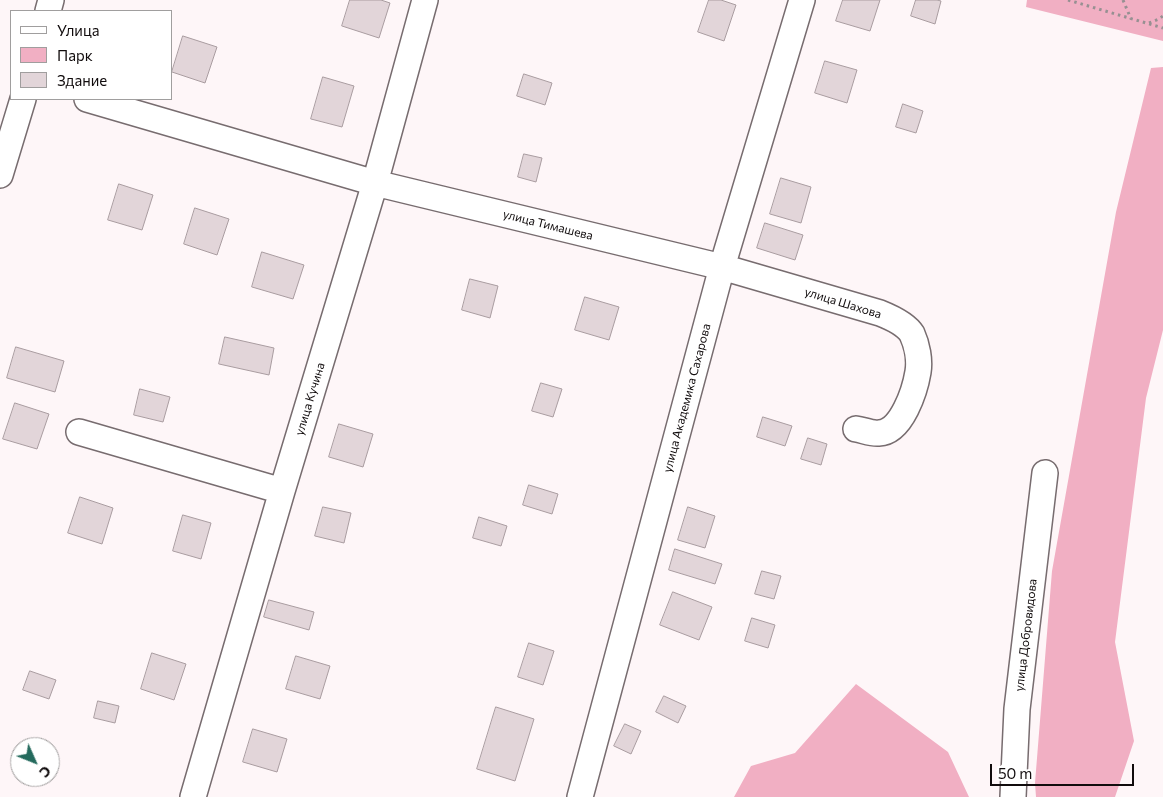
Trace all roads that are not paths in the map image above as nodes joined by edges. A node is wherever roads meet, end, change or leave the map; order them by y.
1 (425, 0) edge
2 (802, 0) edge
3 (22, 100) edge
4 (90, 100) edge
5 (0, 175) edge
6 (374, 182) junction
7 (722, 267) junction
8 (856, 428) dead end
9 (79, 432) dead end
10 (1045, 474) dead end
11 (282, 491) junction
12 (193, 797) edge
13 (580, 797) edge
14 (1013, 797) edge

1 - 6 street, улица Кучина
2 - 7 street, улица Академика Сахарова
3 - 5 street
4 - 6 street, улица Тимашева
6 - 7 street, улица Тимашева
6 - 11 street, улица Кучина
7 - 8 street, улица Шахова
7 - 13 street, улица Академика Сахарова
9 - 11 street
10 - 14 street, улица Добровидова
11 - 12 street, улица Кучина

